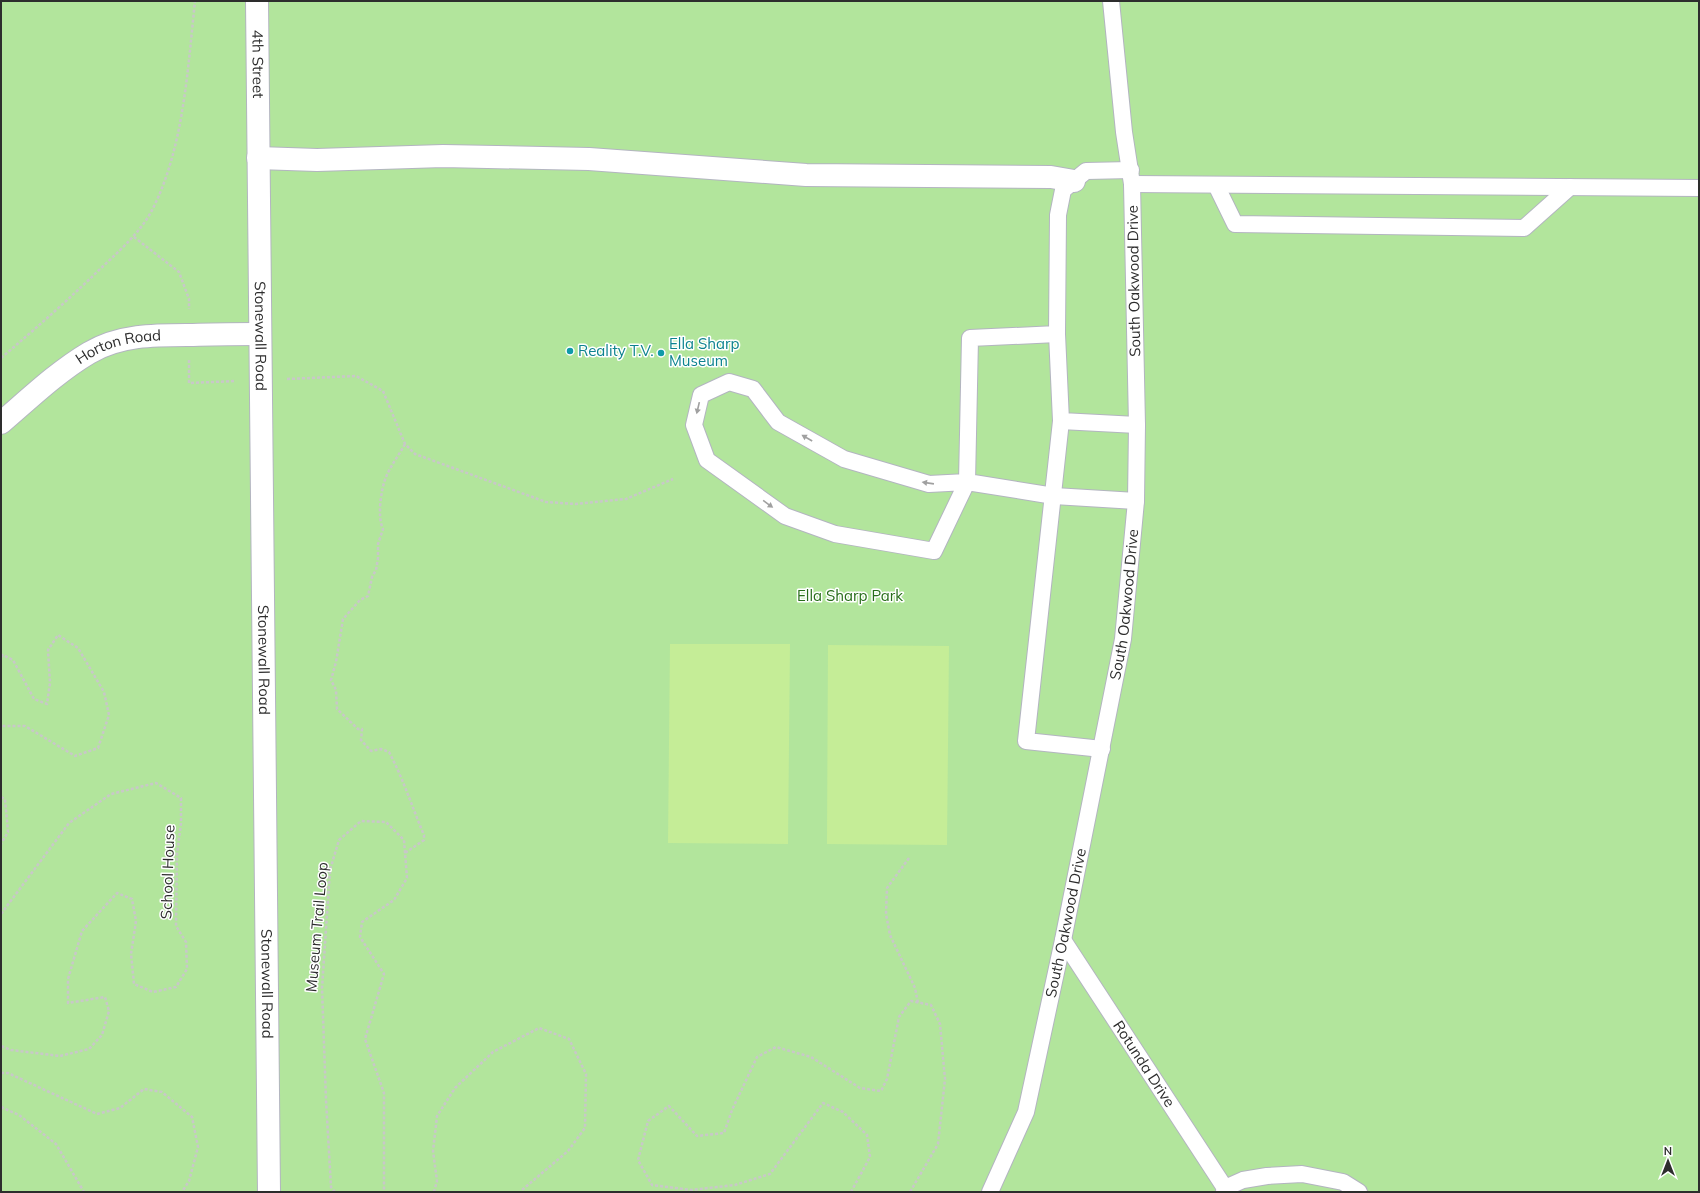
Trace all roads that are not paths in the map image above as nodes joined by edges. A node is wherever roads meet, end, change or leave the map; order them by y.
1 (256, 1) edge
2 (1111, 1) edge
3 (257, 128) joint
4 (258, 158) junction
5 (1131, 177) junction
6 (1074, 181) junction
7 (1216, 184) junction
8 (1570, 187) junction
9 (1699, 188) edge
10 (260, 334) junction
11 (1057, 334) junction
12 (1061, 421) junction
13 (1, 423) edge
14 (1137, 425) junction
15 (967, 482) junction
16 (1054, 496) junction
17 (1136, 501) junction
18 (1102, 750) junction
19 (1063, 940) junction
20 (1225, 1190) edge
21 (269, 1192) edge
22 (990, 1192) edge
23 (1359, 1192) edge

1 - 3 street, 4th Street
2 - 5 lane, South Oakwood Drive
3 - 4 street, Stonewall Road
4 - 6 street
4 - 10 street, Stonewall Road
5 - 6 lane
5 - 7 lane
5 - 14 lane, South Oakwood Drive
6 - 11 lane
7 - 8 lane
7 - 8 lane
8 - 9 lane
10 - 13 street, Horton Road
10 - 21 street, Stonewall Road
11 - 12 lane
11 - 15 lane
12 - 14 lane
12 - 16 lane
14 - 17 lane, South Oakwood Drive
15 -> 15 lane
15 - 16 lane
16 - 17 lane
16 - 18 lane
17 - 18 lane, South Oakwood Drive
18 - 19 lane, South Oakwood Drive
19 - 20 lane, Rotunda Drive
19 - 22 lane, South Oakwood Drive
20 - 23 lane, Rotunda Drive

